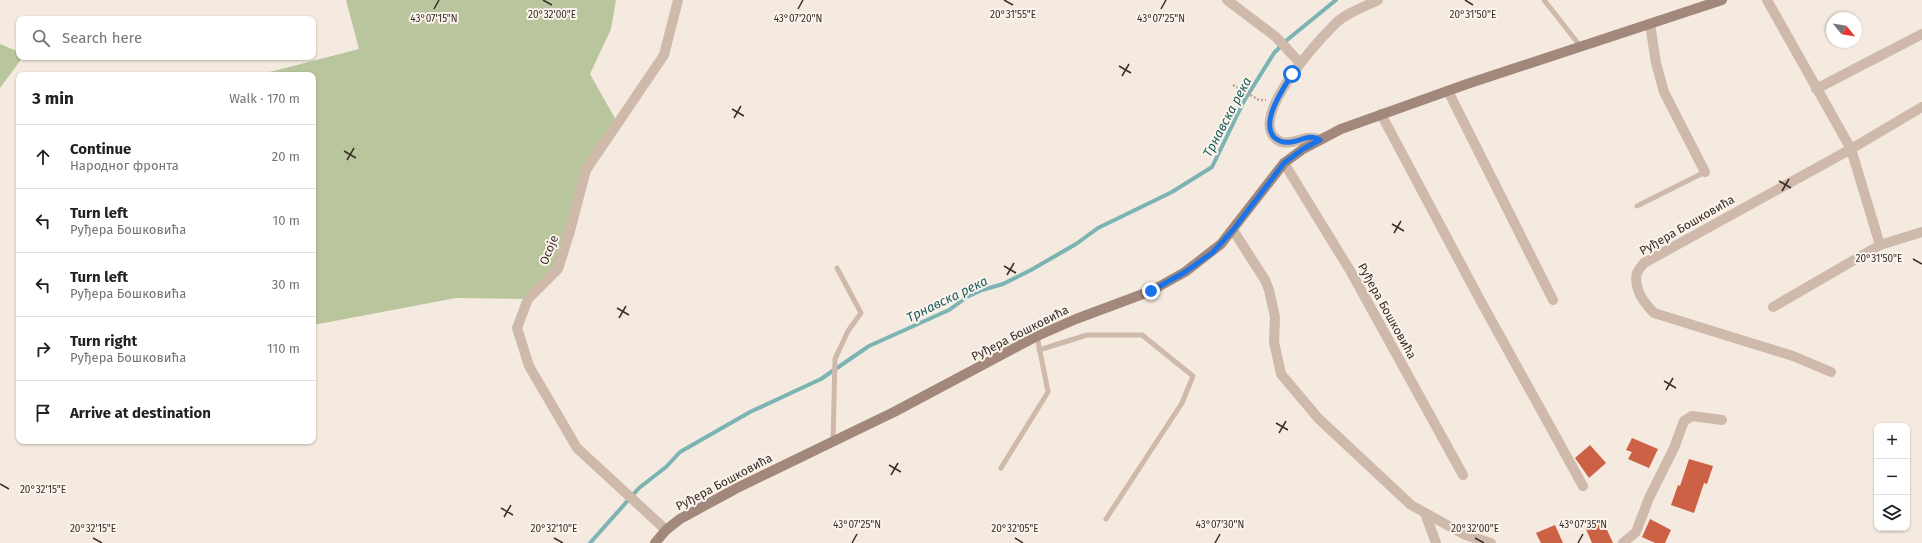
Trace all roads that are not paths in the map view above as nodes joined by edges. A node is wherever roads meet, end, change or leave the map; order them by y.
1 (678, 0) edge
2 (1227, 0) edge
3 (1378, 0) edge
4 (1544, 0) edge
5 (1722, 0) edge
6 (1767, 0) edge
7 (1650, 24) junction
8 (1922, 34) edge
9 (1582, 48) junction
10 (1300, 64) junction
11 (1816, 89) junction
12 (1448, 91) junction
13 (1922, 107) edge
14 (1381, 114) junction
15 (1320, 140) junction
16 (1851, 149) junction
17 (1284, 163) junction
18 (1705, 172) joint
19 (1637, 206) dead end
20 (1233, 230) junction
21 (1922, 232) edge
22 (1880, 245) junction
23 (837, 268) dead end
24 (1553, 300) dead end
25 (1773, 307) dead end
26 (1037, 336) junction
27 (1039, 350) junction
28 (1831, 372) dead end
29 (1722, 420) dead end
30 (833, 442) junction
31 (1001, 468) dead end
32 (1463, 475) dead end
33 (1583, 486) dead end
34 (1425, 513) junction
35 (1106, 520) dead end
36 (666, 530) junction
37 (656, 543) edge
38 (1436, 543) edge
39 (1492, 543) edge
40 (1623, 543) edge

1 - 36 street, Осоје
2 - 10 street
3 - 10 street
4 - 9 lane
5 - 7 main road, Руђера Бошковића
6 - 11 street
7 - 9 main road, Руђера Бошковића
7 - 18 street
8 - 11 street
9 - 12 main road, Руђера Бошковића
10 - 15 street
11 - 16 street
12 - 14 main road, Руђера Бошковића
12 - 24 street
13 - 16 street, Руђера Бошковића
14 - 15 main road, Руђера Бошковића
14 - 33 street
15 - 17 main road, Руђера Бошковића
16 - 22 street
16 - 28 street, Руђера Бошковића
17 - 20 main road, Руђера Бошковића
17 - 32 street, Руђера Бошковића
18 - 19 lane
20 - 26 main road, Руђера Бошковића
20 - 34 street
21 - 22 street
22 - 25 street
23 - 30 lane
26 - 27 lane
26 - 30 main road, Руђера Бошковића
27 - 31 lane
27 - 35 lane, Руђера Бошковића
29 - 40 street
30 - 36 main road, Руђера Бошковића
34 - 38 street
34 - 39 street
36 - 37 main road, Руђера Бошковића

